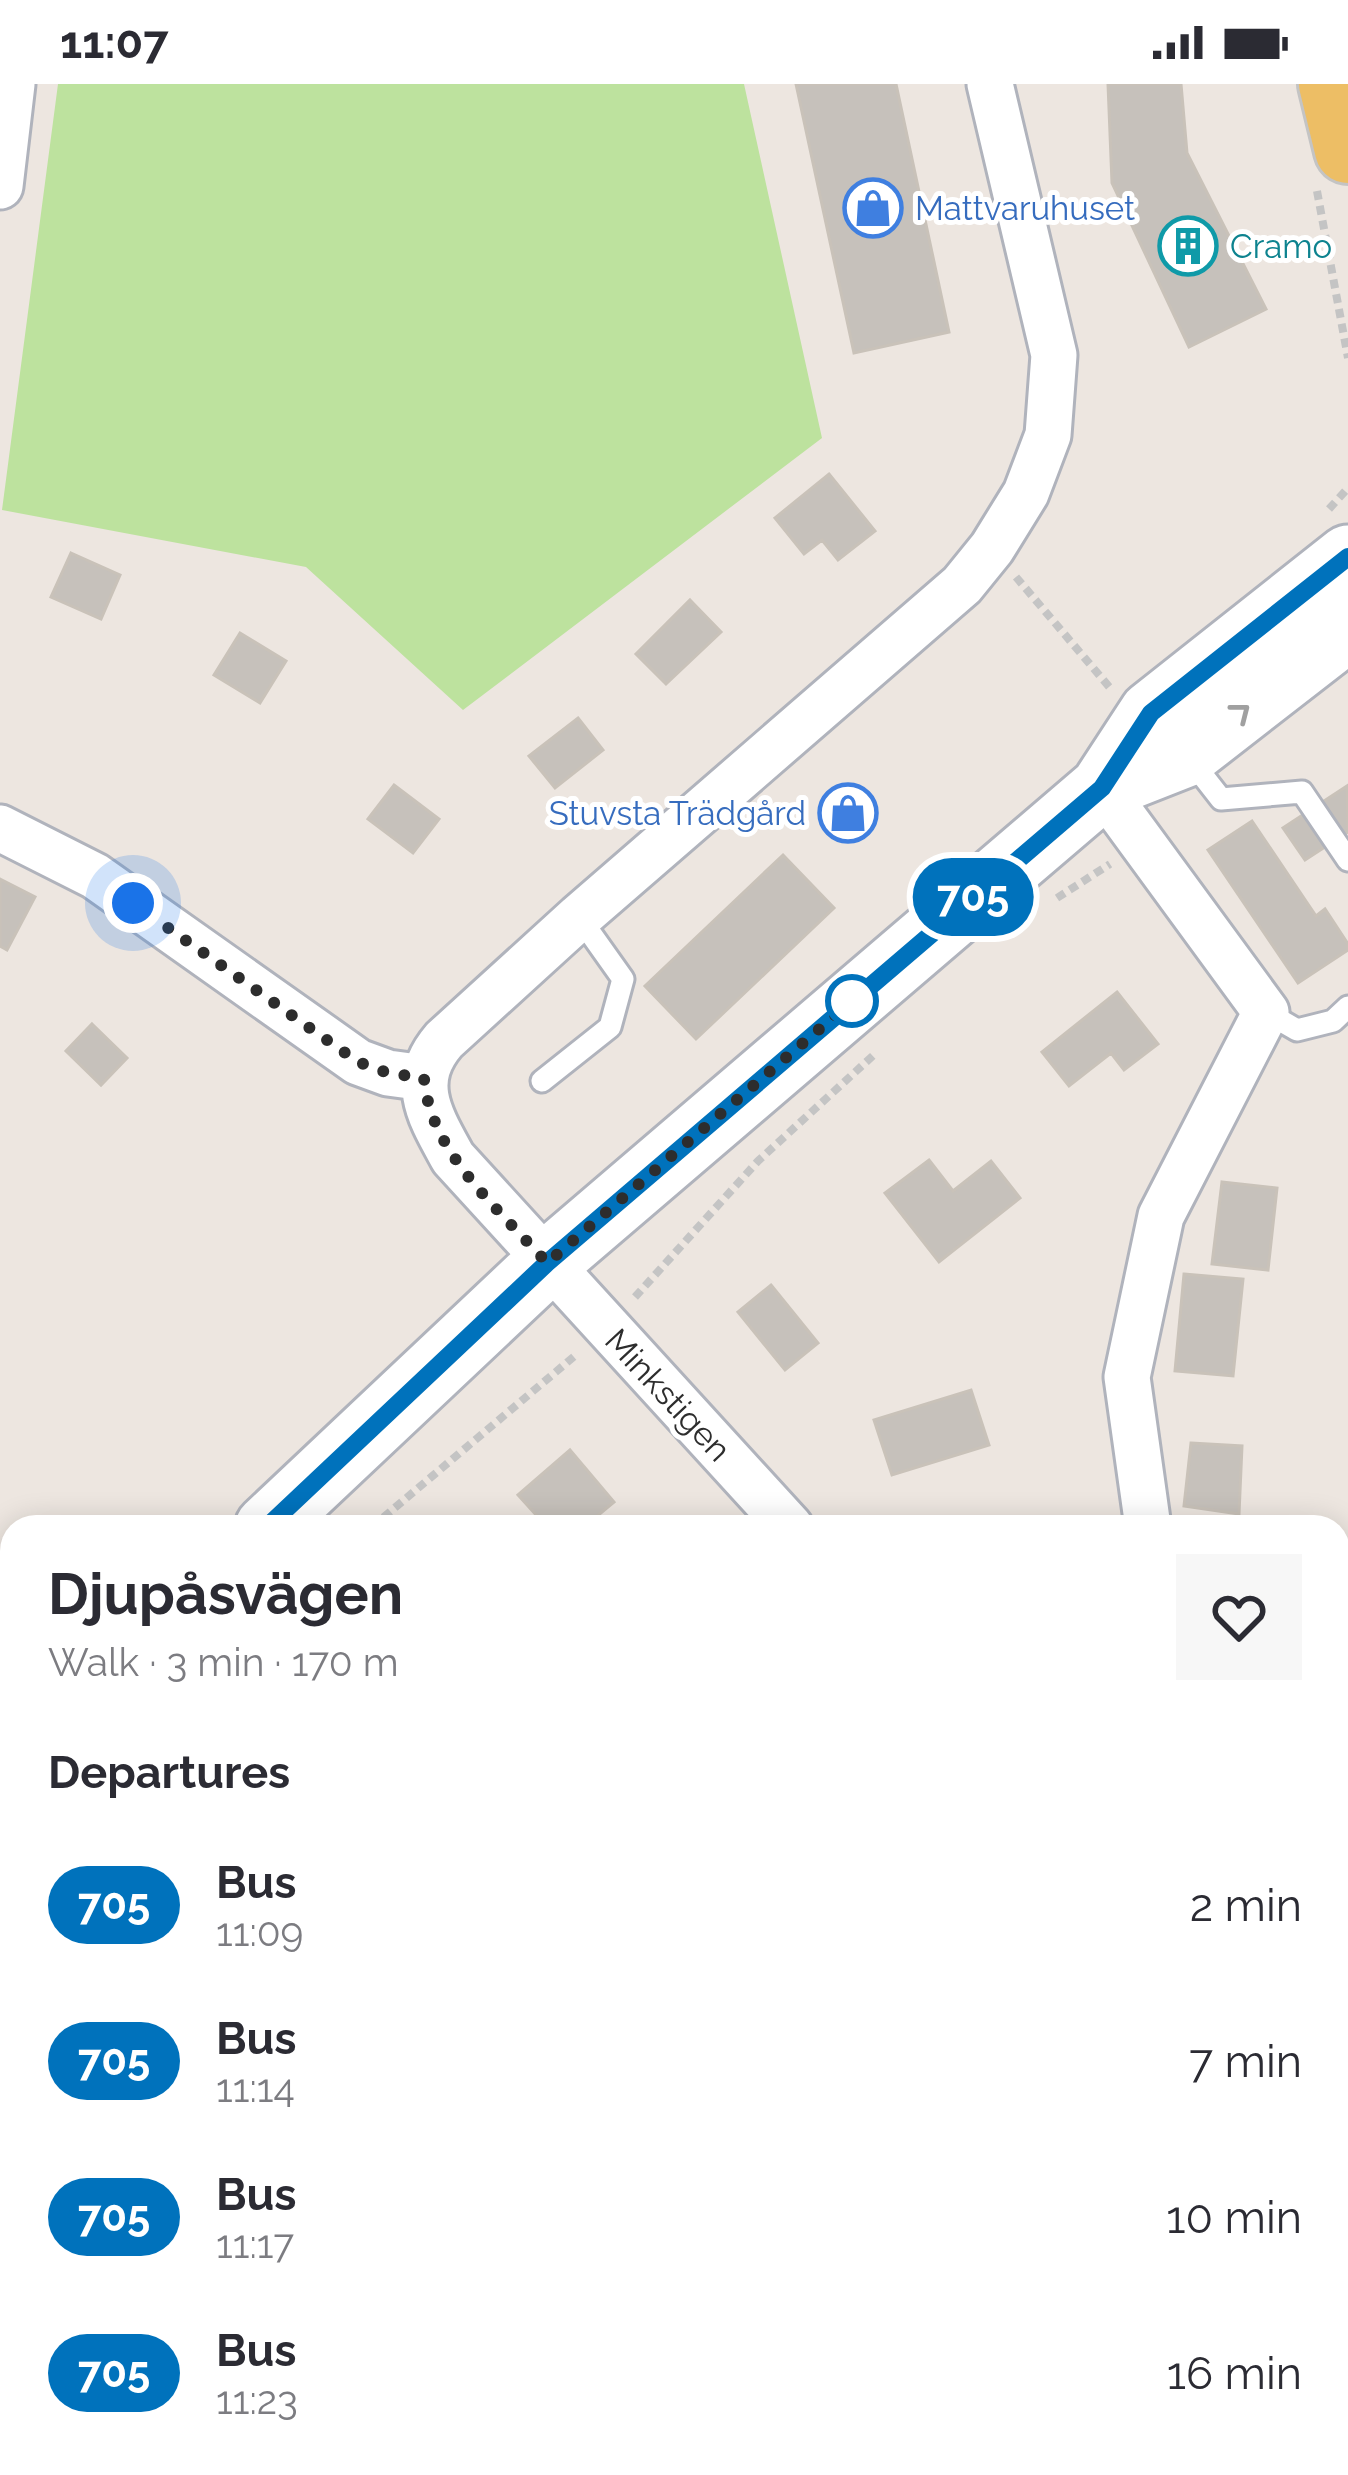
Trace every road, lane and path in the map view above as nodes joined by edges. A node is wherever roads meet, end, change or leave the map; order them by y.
1 (12, 84) edge
2 (990, 84) edge
3 (1332, 84) edge
4 (1330, 161) edge
5 (0, 186) edge
6 (1348, 358) edge
7 (1348, 488) edge
8 (1343, 529) edge
9 (992, 548) junction
10 (1348, 629) edge
11 (1119, 698) dead end
12 (1186, 755) junction
13 (1085, 802) junction
14 (0, 828) edge
15 (1144, 842) junction
16 (1348, 860) edge
17 (1106, 866) junction
18 (1051, 902) dead end
19 (579, 917) junction
20 (1348, 1007) edge
21 (1266, 1012) junction
22 (879, 1050) dead end
23 (424, 1078) junction
24 (542, 1081) dead end
25 (547, 1263) junction
26 (607, 1328) junction
27 (280, 1515) edge
28 (386, 1515) edge
29 (768, 1515) edge
30 (1146, 1515) edge

1 - 5 street
2 - 9 street
3 - 4 main road
4 - 6 path
7 - 8 path
8 - 13 street
9 - 11 path
9 - 19 street
12 -> 10 street
12 - 13 street
12 - 16 lane
13 - 15 street
13 - 17 path
13 - 25 street
14 - 23 street
15 - 17 path
15 - 21 street
17 - 18 path
19 - 23 street
19 - 24 lane
20 - 21 lane
21 - 30 street
22 - 26 path
23 - 25 street, Minkstigen
25 - 26 street, Minkstigen
25 - 27 street
26 - 28 path
26 - 29 street, Minkstigen

